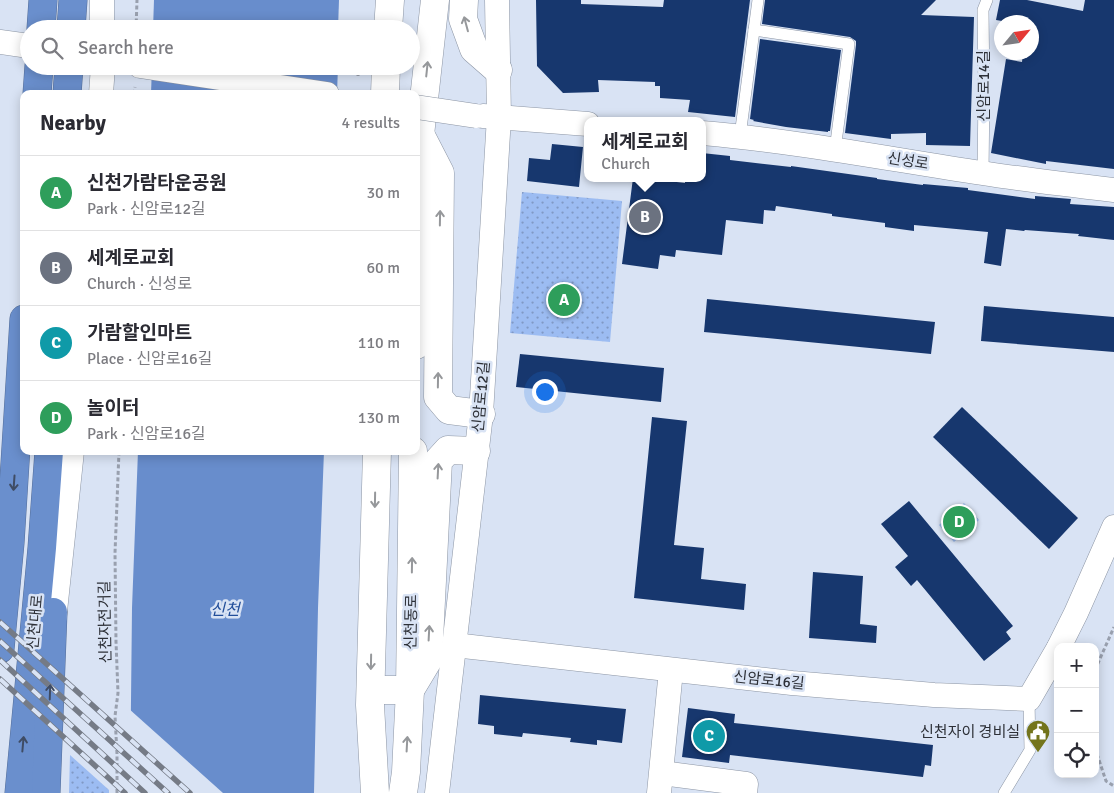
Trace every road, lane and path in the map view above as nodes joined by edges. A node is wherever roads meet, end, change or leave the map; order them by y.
1 (43, 0) edge
2 (73, 0) edge
3 (102, 0) edge
4 (137, 0) edge
5 (390, 0) edge
6 (435, 0) edge
7 (464, 0) edge
8 (496, 0) edge
9 (758, 0) edge
10 (987, 0) edge
11 (42, 20) edge
12 (72, 20) edge
13 (102, 20) edge
14 (136, 20) edge
15 (389, 20) edge
16 (754, 30) junction
17 (0, 42) edge
18 (20, 45) edge
19 (498, 70) junction
20 (38, 75) edge
21 (69, 75) edge
22 (102, 75) edge
23 (201, 75) edge
24 (386, 75) edge
25 (37, 90) edge
26 (68, 90) edge
27 (101, 90) edge
28 (300, 90) edge
29 (385, 90) edge
30 (420, 108) edge
31 (488, 116) junction
32 (584, 124) edge
33 (706, 133) edge
34 (420, 135) joint
35 (740, 136) junction
36 (835, 150) junction
37 (983, 173) junction
38 (1114, 190) edge
39 (20, 377) edge
40 (18, 407) junction
41 (481, 414) junction
42 (476, 451) junction
43 (0, 452) edge
44 (49, 455) edge
45 (49, 455) edge
46 (72, 455) edge
47 (119, 455) edge
48 (377, 455) edge
49 (413, 455) edge
50 (1114, 527) edge
51 (1114, 626) edge
52 (52, 634) junction
53 (1061, 643) edge
54 (454, 645) junction
55 (0, 649) edge
56 (1054, 655) edge
57 (1099, 661) edge
58 (671, 670) junction
59 (410, 690) junction
60 (370, 698) junction
61 (1029, 699) junction
62 (1099, 760) edge
63 (661, 783) edge
64 (1114, 786) edge
65 (18, 793) edge
66 (46, 793) edge
67 (117, 793) edge
68 (356, 793) edge
69 (375, 793) edge
70 (403, 793) edge
71 (436, 793) edge
72 (745, 793) edge
73 (1004, 793) edge

1 - 11 highway
2 - 12 highway
3 - 13 street
4 - 14 path
5 - 15 main road
34 -> 6 main road
19 -> 7 main road
8 - 19 street, 신암로12길
9 - 16 lane
10 - 37 lane, 신암로14길
16 - 35 lane
16 - 36 lane
17 - 18 street
19 - 31 street, 신암로12길
20 - 25 highway
21 - 26 highway
22 - 27 street
23 - 28 street
24 - 29 main road
30 - 31 street, bridge
31 - 32 street
31 - 41 street, 신암로12길
33 - 35 street, 신성로
41 -> 34 main road
35 - 36 street, 신성로
36 - 37 street, 신성로
37 - 38 street, 신성로
39 - 40 highway
40 - 43 highway
40 -> 55 highway
41 - 42 street, 신암로12길
42 - 54 street, 신암로12길
59 -> 42 main road
44 - 52 highway
65 -> 45 highway, 신천대로
46 - 52 street
47 - 67 path, 신천자전거길
48 -> 60 main road
59 -> 49 main road, 신천동로
50 - 53 street
51 - 57 path
66 -> 52 highway
54 - 58 street, 신암로16길
54 - 71 street, 신암로12길
56 - 61 street
58 - 61 street, 신암로16길
58 - 63 street
59 - 60 main road
70 -> 59 main road, 신천동로
60 - 68 main road
60 - 69 main road
61 - 73 lane
62 - 64 path
63 - 72 street

